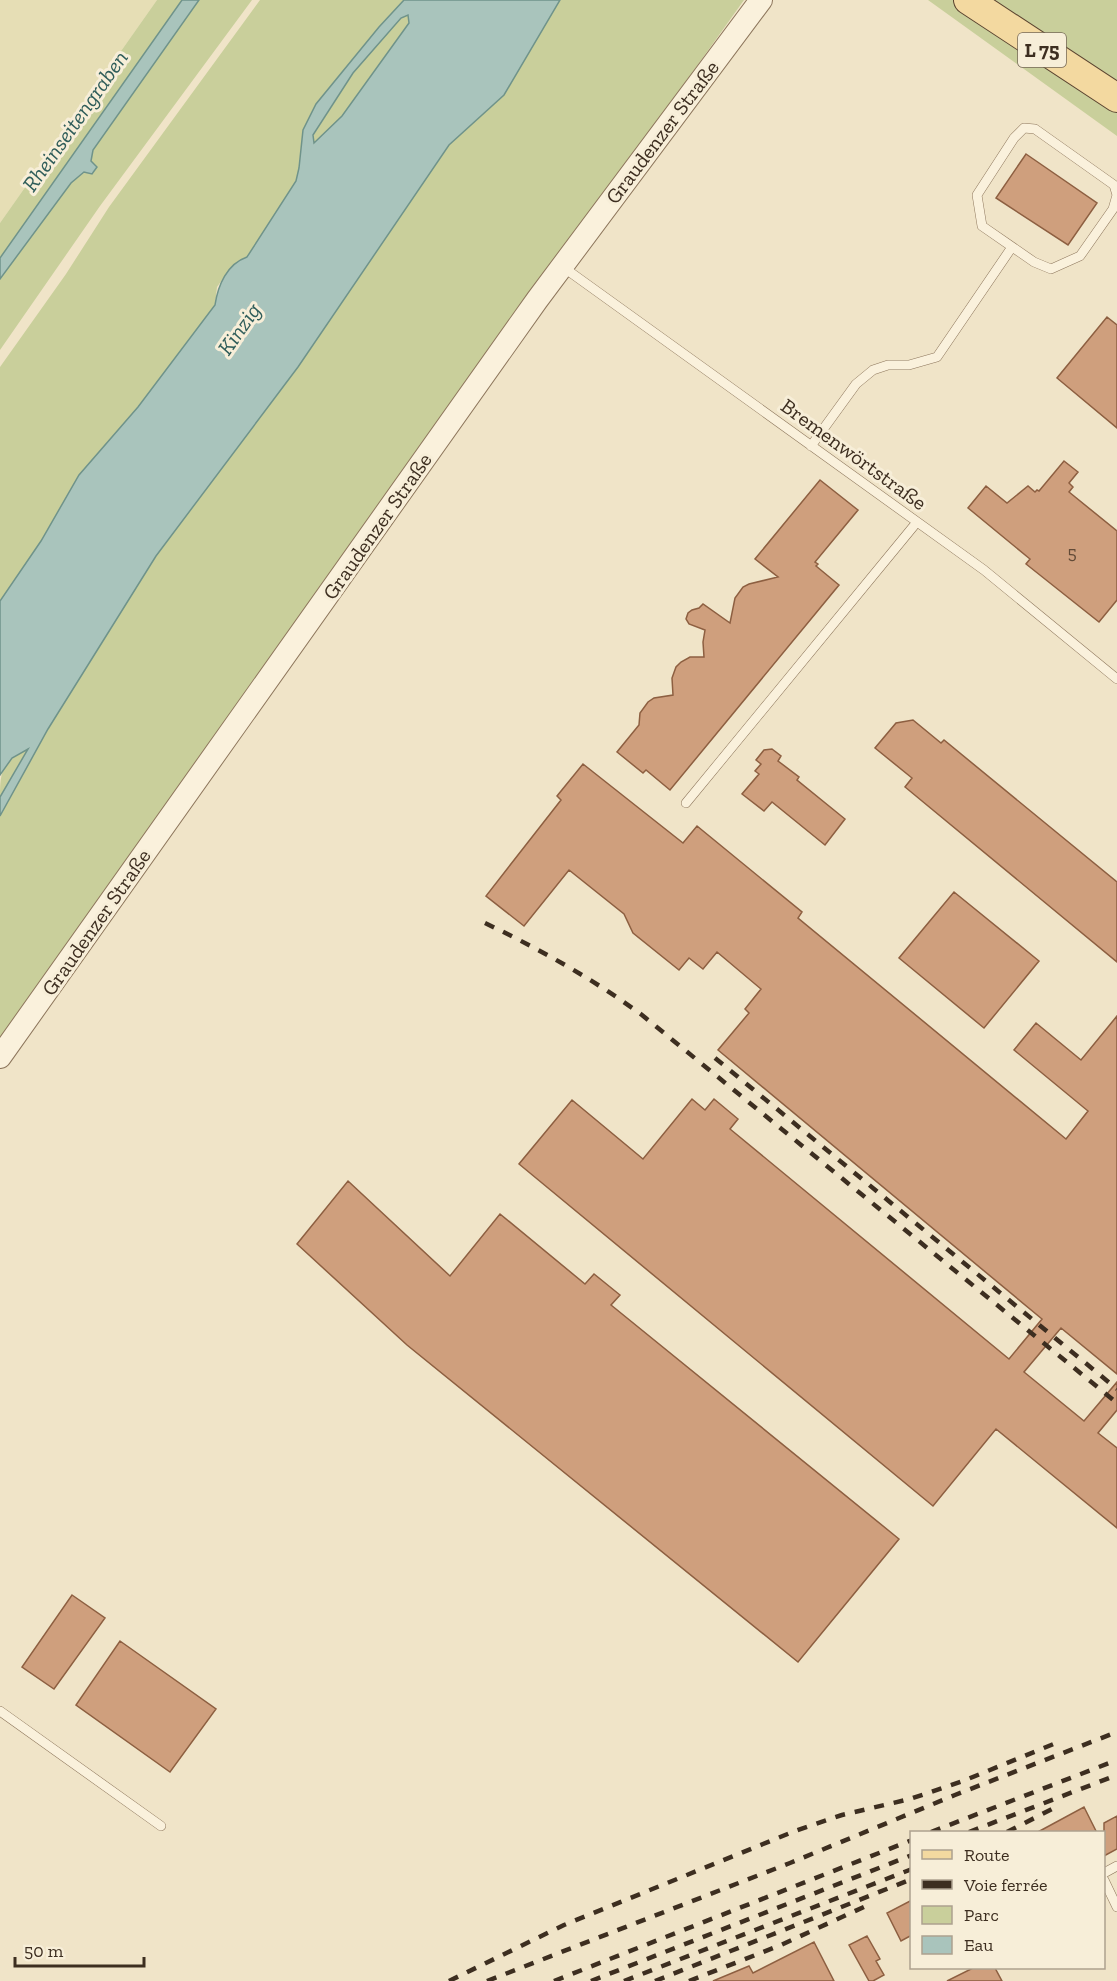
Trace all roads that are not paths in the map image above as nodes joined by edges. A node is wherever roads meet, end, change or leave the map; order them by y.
1 (761, 0) edge
2 (774, 0) edge
3 (968, 0) edge
4 (743, 25) junction
5 (1117, 98) edge
6 (1117, 195) edge
7 (1012, 247) junction
8 (563, 267) junction
9 (811, 446) junction
10 (917, 522) junction
11 (1117, 679) edge
12 (686, 803) dead end
13 (0, 1057) edge
14 (0, 1711) edge
15 (161, 1826) dead end
16 (1105, 1882) edge
17 (1117, 1906) edge

1 - 4 street, Graudenzer Straße
2 - 4 street
3 - 5 main road, L 75
4 - 8 street, Graudenzer Straße
6 - 7 lane
6 - 7 lane
7 - 9 lane
8 - 9 lane, Bremenwörtstraße
8 - 13 street, Graudenzer Straße
9 - 10 lane, Bremenwörtstraße
10 - 11 lane, Bremenwörtstraße
10 - 12 lane
14 - 15 lane
16 - 17 lane

